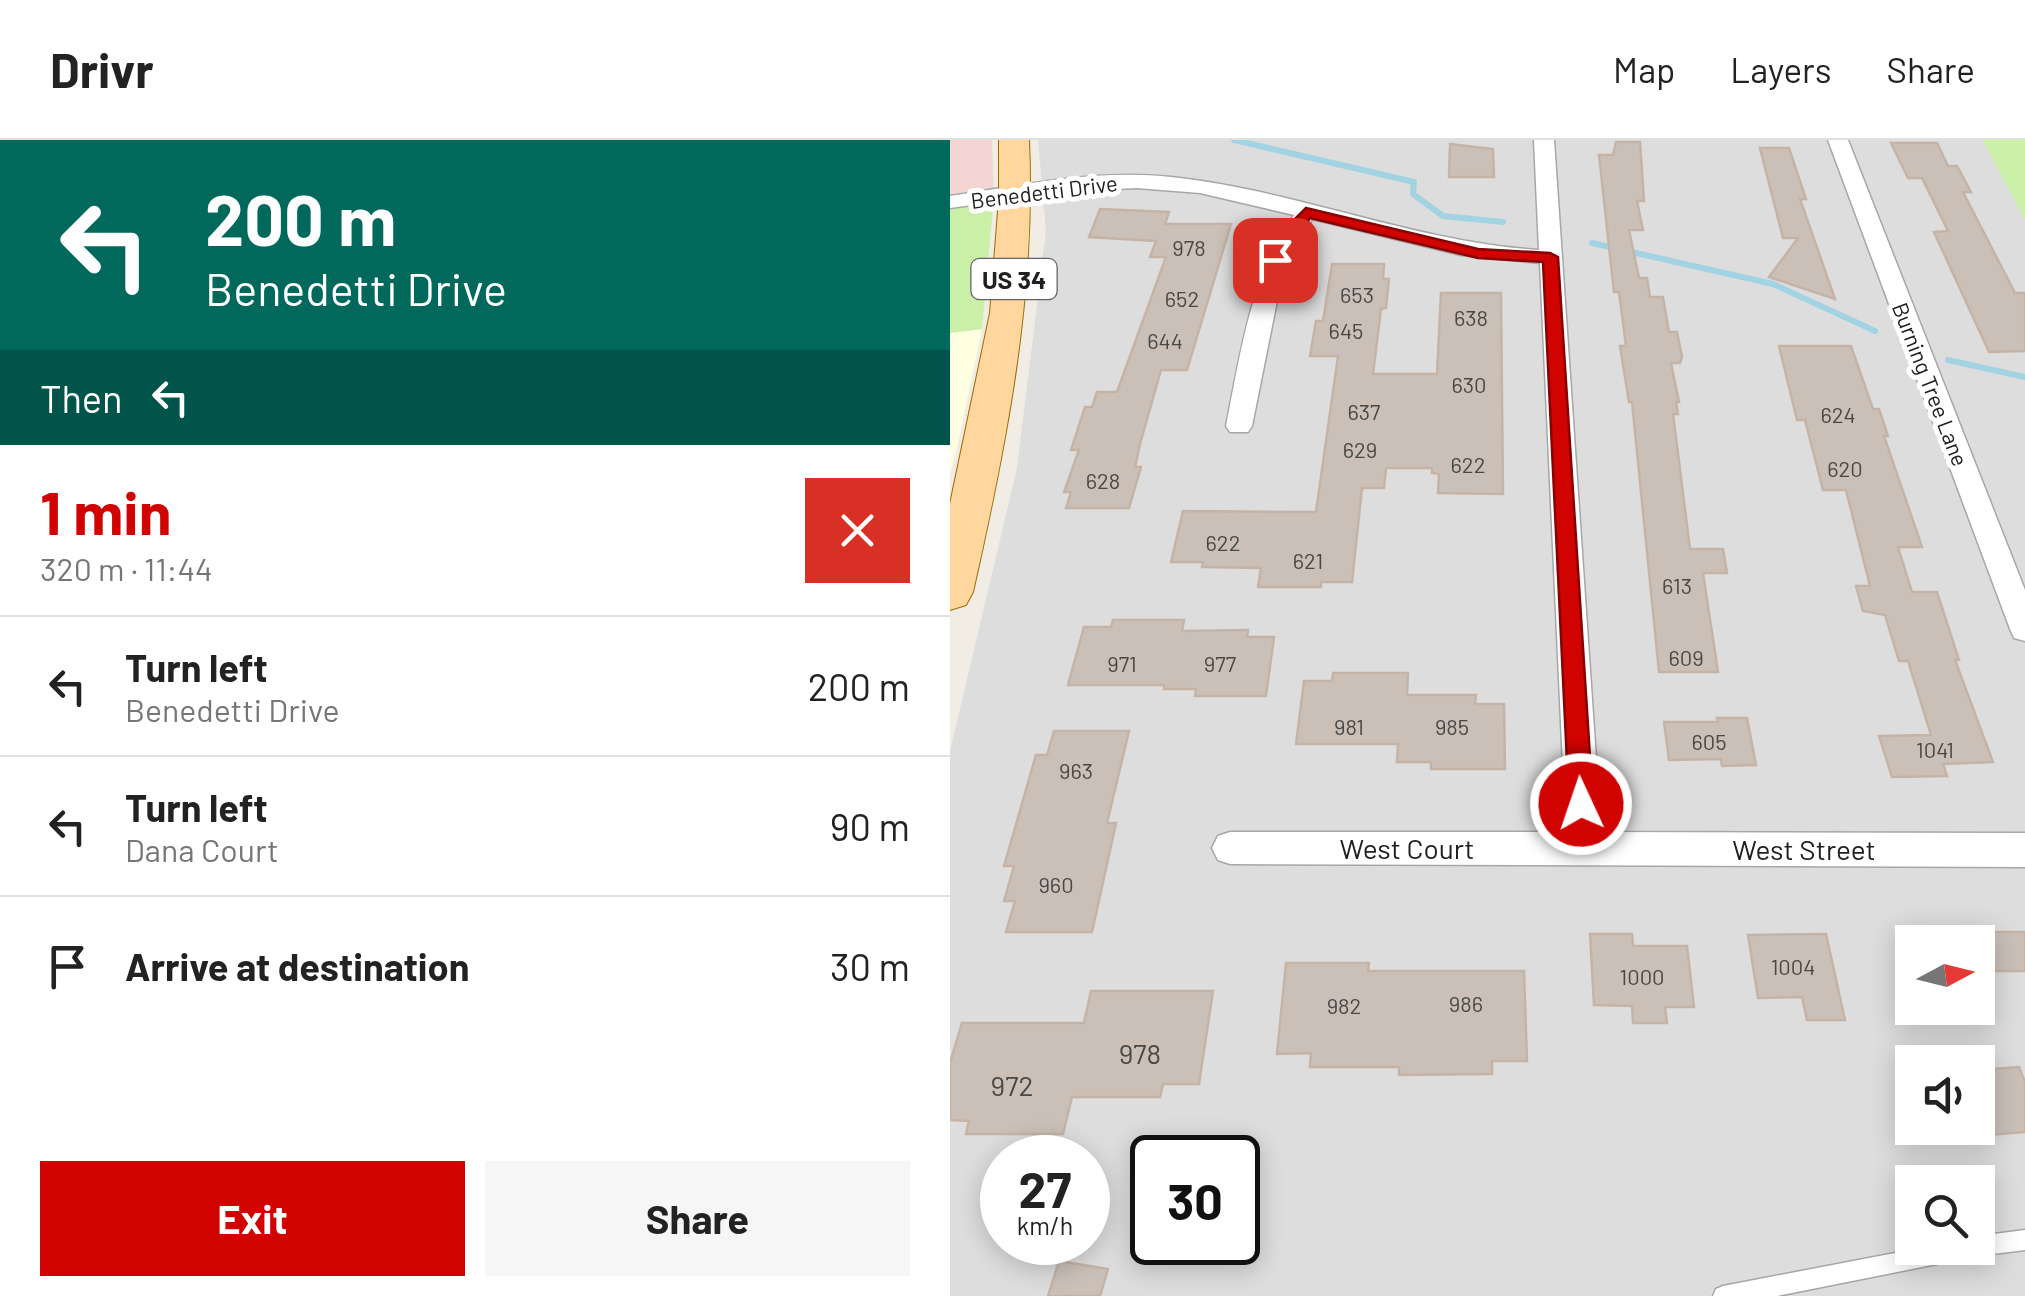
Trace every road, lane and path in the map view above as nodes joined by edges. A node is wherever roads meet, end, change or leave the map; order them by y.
1 (1014, 140) edge
2 (1544, 140) edge
3 (1838, 140) edge
4 (1017, 192) junction
5 (950, 202) edge
6 (1306, 212) junction
7 (1550, 257) junction
8 (1239, 426) dead end
9 (950, 592) edge
10 (2025, 629) edge
11 (1230, 848) dead end
12 (1584, 848) junction
13 (2025, 850) edge
14 (2025, 1240) edge
15 (1995, 1244) edge
16 (1895, 1262) edge
17 (1723, 1296) edge

1 - 4 main road, US 34
2 - 7 street
3 - 10 street, Burning Tree Lane
4 - 5 street, Benedetti Drive
4 - 6 street, Benedetti Drive
4 - 9 main road, US 34
6 - 7 street, Benedetti Drive
6 - 8 street
7 - 12 street
11 - 12 street, West Court
12 - 13 street, West Street
14 - 15 lane
16 - 17 lane

